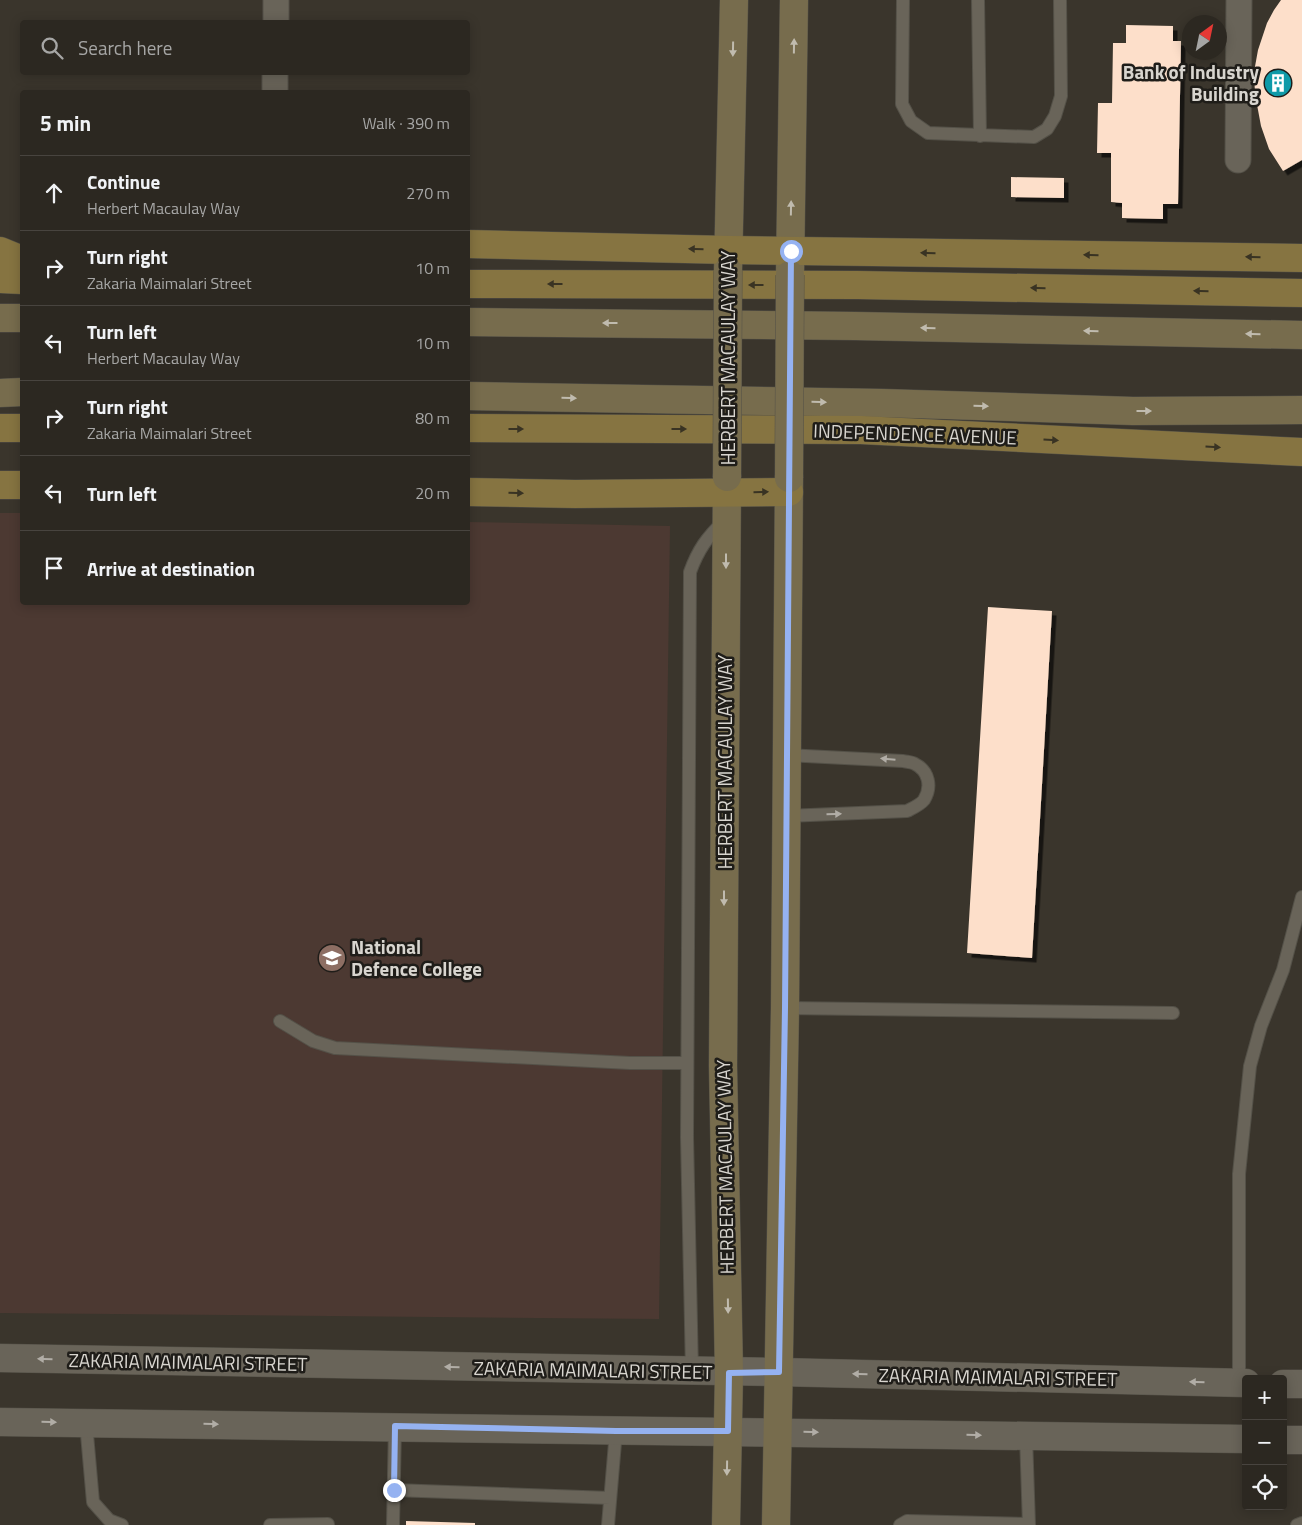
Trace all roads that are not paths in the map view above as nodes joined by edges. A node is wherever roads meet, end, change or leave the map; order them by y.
1 (276, 0) edge
2 (734, 0) edge
3 (794, 0) edge
4 (903, 0) edge
5 (978, 0) edge
6 (1060, 0) edge
7 (1239, 0) edge
8 (276, 20) edge
9 (275, 75) edge
10 (275, 90) edge
11 (980, 136) junction
12 (1238, 160) dead end
13 (470, 244) edge
14 (0, 251) edge
15 (1302, 258) edge
16 (20, 259) edge
17 (728, 261) junction
18 (791, 263) junction
19 (0, 279) edge
20 (20, 280) edge
21 (470, 284) edge
22 (1302, 293) edge
23 (0, 318) edge
24 (20, 318) edge
25 (470, 322) edge
26 (1302, 335) edge
27 (20, 392) edge
28 (0, 393) edge
29 (470, 396) edge
30 (1302, 410) edge
31 (0, 428) edge
32 (20, 428) edge
33 (470, 428) edge
34 (1302, 452) edge
35 (0, 485) edge
36 (20, 485) edge
37 (789, 485) junction
38 (470, 492) edge
39 (727, 496) junction
40 (786, 754) junction
41 (786, 816) junction
42 (1302, 897) edge
43 (785, 1008) junction
44 (1173, 1013) dead end
45 (280, 1021) dead end
46 (687, 1063) junction
47 (0, 1358) edge
48 (692, 1372) junction
49 (779, 1372) junction
50 (729, 1373) junction
51 (1242, 1383) edge
52 (1287, 1384) edge
53 (1302, 1384) edge
54 (0, 1422) edge
55 (86, 1423) junction
56 (395, 1426) junction
57 (616, 1431) junction
58 (728, 1431) junction
59 (778, 1432) junction
60 (1026, 1436) junction
61 (1242, 1439) edge
62 (1287, 1440) edge
63 (1302, 1440) edge
64 (394, 1490) junction
65 (610, 1498) junction
66 (1302, 1523) edge
67 (328, 1524) edge
68 (122, 1525) edge
69 (270, 1525) edge
70 (394, 1525) edge
71 (608, 1525) edge
72 (726, 1525) edge
73 (776, 1525) edge
74 (900, 1525) edge
75 (1029, 1525) edge
76 (1297, 1525) edge

1 - 8 street
2 -> 17 main road, HERBERT MACAULAY WAY
18 -> 3 main road
4 - 11 lane
5 - 11 lane
6 - 11 lane
7 - 12 street
9 - 10 street
17 -> 13 main road
14 - 16 main road
15 -> 18 main road
17 - 18 main road
17 - 39 main road, HERBERT MACAULAY WAY, bridge
18 - 37 main road, bridge
19 - 20 main road
22 -> 21 main road
23 - 24 main road
26 -> 25 main road
27 - 28 main road
29 -> 30 main road, INDEPENDENCE AVENUE
31 - 32 main road
33 -> 34 main road, INDEPENDENCE AVENUE
35 - 36 main road
39 -> 37 main road
37 - 40 main road
38 -> 39 main road
39 - 46 lane
39 -> 50 main road, HERBERT MACAULAY WAY
40 - 41 main road
41 -> 40 lane
41 - 43 main road
42 - 51 lane
43 - 44 lane
43 - 49 main road
45 - 46 lane
46 - 48 lane
48 -> 47 street, ZAKARIA MAIMALARI STREET
48 - 50 street, ZAKARIA MAIMALARI STREET
49 - 50 street, ZAKARIA MAIMALARI STREET
51 -> 49 street, ZAKARIA MAIMALARI STREET
49 - 59 main road
50 - 58 main road, HERBERT MACAULAY WAY
52 - 53 street
54 -> 55 street
55 -> 56 street
55 - 68 lane
56 - 57 street
56 - 64 lane
57 - 58 street
57 - 65 lane
58 - 59 street
58 -> 72 main road, HERBERT MACAULAY WAY
59 -> 60 street
59 - 73 main road
60 - 61 street
60 - 75 lane
62 - 63 street
64 - 65 lane
64 - 70 lane
65 - 71 lane
66 - 76 lane
67 - 69 lane
74 - 75 lane

